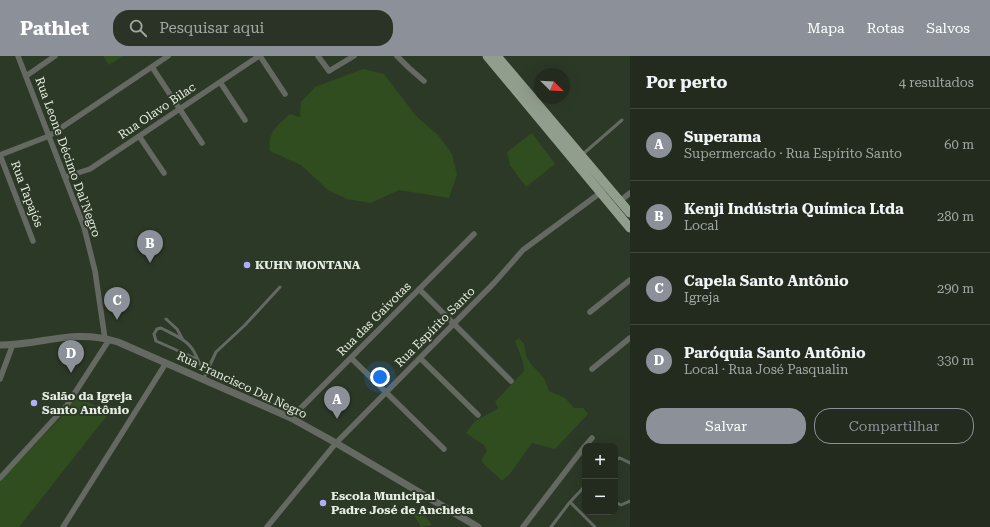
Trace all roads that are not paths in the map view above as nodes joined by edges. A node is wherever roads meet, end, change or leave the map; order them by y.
1 (18, 56) edge
2 (55, 56) edge
3 (168, 56) edge
4 (259, 56) edge
5 (318, 56) edge
6 (354, 56) edge
7 (397, 56) edge
8 (487, 56) edge
9 (498, 56) edge
10 (152, 67) junction
11 (26, 76) junction
12 (424, 81) dead end
13 (220, 82) junction
14 (285, 94) dead end
15 (180, 109) junction
16 (244, 120) dead end
17 (622, 120) dead end
18 (49, 136) junction
19 (139, 136) junction
20 (202, 143) dead end
21 (0, 155) edge
22 (582, 156) junction
23 (164, 173) dead end
24 (65, 177) junction
25 (600, 193) junction
26 (630, 193) edge
27 (620, 201) junction
28 (630, 213) edge
29 (630, 228) edge
30 (474, 234) dead end
31 (33, 241) dead end
32 (630, 280) edge
33 (280, 287) dead end
34 (419, 289) junction
35 (590, 312) dead end
36 (166, 319) dead end
37 (454, 324) junction
38 (630, 338) edge
39 (107, 339) junction
40 (183, 340) junction
41 (13, 344) junction
42 (0, 345) edge
43 (351, 358) junction
44 (420, 358) junction
45 (197, 359) junction
46 (166, 363) junction
47 (592, 369) dead end
48 (206, 372) junction
49 (0, 379) edge
50 (203, 380) junction
51 (511, 381) dead end
52 (386, 392) junction
53 (478, 415) dead end
54 (291, 418) junction
55 (592, 438) dead end
56 (336, 443) junction
57 (588, 443) edge
58 (444, 449) dead end
59 (582, 450) edge
60 (618, 459) edge
61 (630, 463) edge
62 (0, 478) edge
63 (582, 489) edge
64 (630, 501) edge
65 (570, 502) junction
66 (618, 503) edge
67 (63, 527) edge
68 (267, 527) edge
69 (478, 527) edge
70 (522, 527) edge
71 (551, 527) edge
72 (595, 527) edge

1 - 11 street, Rua Leone Décimo Dal'Negro
2 - 11 street
3 - 10 street
4 - 13 street, Rua Olavo Bilac
4 - 14 street
5 - 6 street
7 - 12 street
8 - 25 main road
9 - 22 main road
10 - 15 street
10 - 18 street
11 - 18 street, Rua Leone Décimo Dal'Negro
13 - 15 street, Rua Olavo Bilac
13 - 16 street
15 - 19 street, Rua Olavo Bilac
15 - 20 street
17 - 22 lane
18 - 21 street
18 - 24 street, Rua Leone Décimo Dal'Negro
19 - 23 street
19 - 24 street, Rua Olavo Bilac
21 - 31 street, Rua Tapajós
22 - 27 main road
24 - 39 street, Rua Leone Décimo Dal'Negro
25 - 29 main road
25 - 37 street, Rua Espírito Santo
26 - 27 street
27 - 28 main road
30 - 34 street, Rua das Gaivotas
32 - 35 street
33 - 48 lane
34 - 37 street
34 - 43 street, Rua das Gaivotas
36 - 40 lane
37 - 44 street, Rua Espírito Santo
37 - 51 street
38 - 47 street
39 - 41 street, Rua Francisco Dal Negro
39 - 46 street, Rua Francisco Dal Negro
39 - 62 street
40 - 45 lane
40 - 45 lane
41 - 42 street, Rua Francisco Dal Negro
41 - 49 street
43 - 52 street
43 - 54 street, Rua das Gaivotas
44 - 52 street, Rua Espírito Santo
44 - 53 street
45 - 48 lane
46 - 50 street, Rua Francisco Dal Negro
46 - 67 street
48 - 50 lane
50 - 54 street, Rua Francisco Dal Negro
52 - 56 street, Rua Espírito Santo
52 - 58 street
54 - 56 street, Rua Francisco Dal Negro
55 - 57 street
56 - 68 street, Rua Espírito Santo
56 - 69 street, Rua Francisco Dal Negro
59 - 70 street
60 - 61 lane
63 - 65 lane
64 - 66 lane
65 - 71 lane
65 - 72 lane

